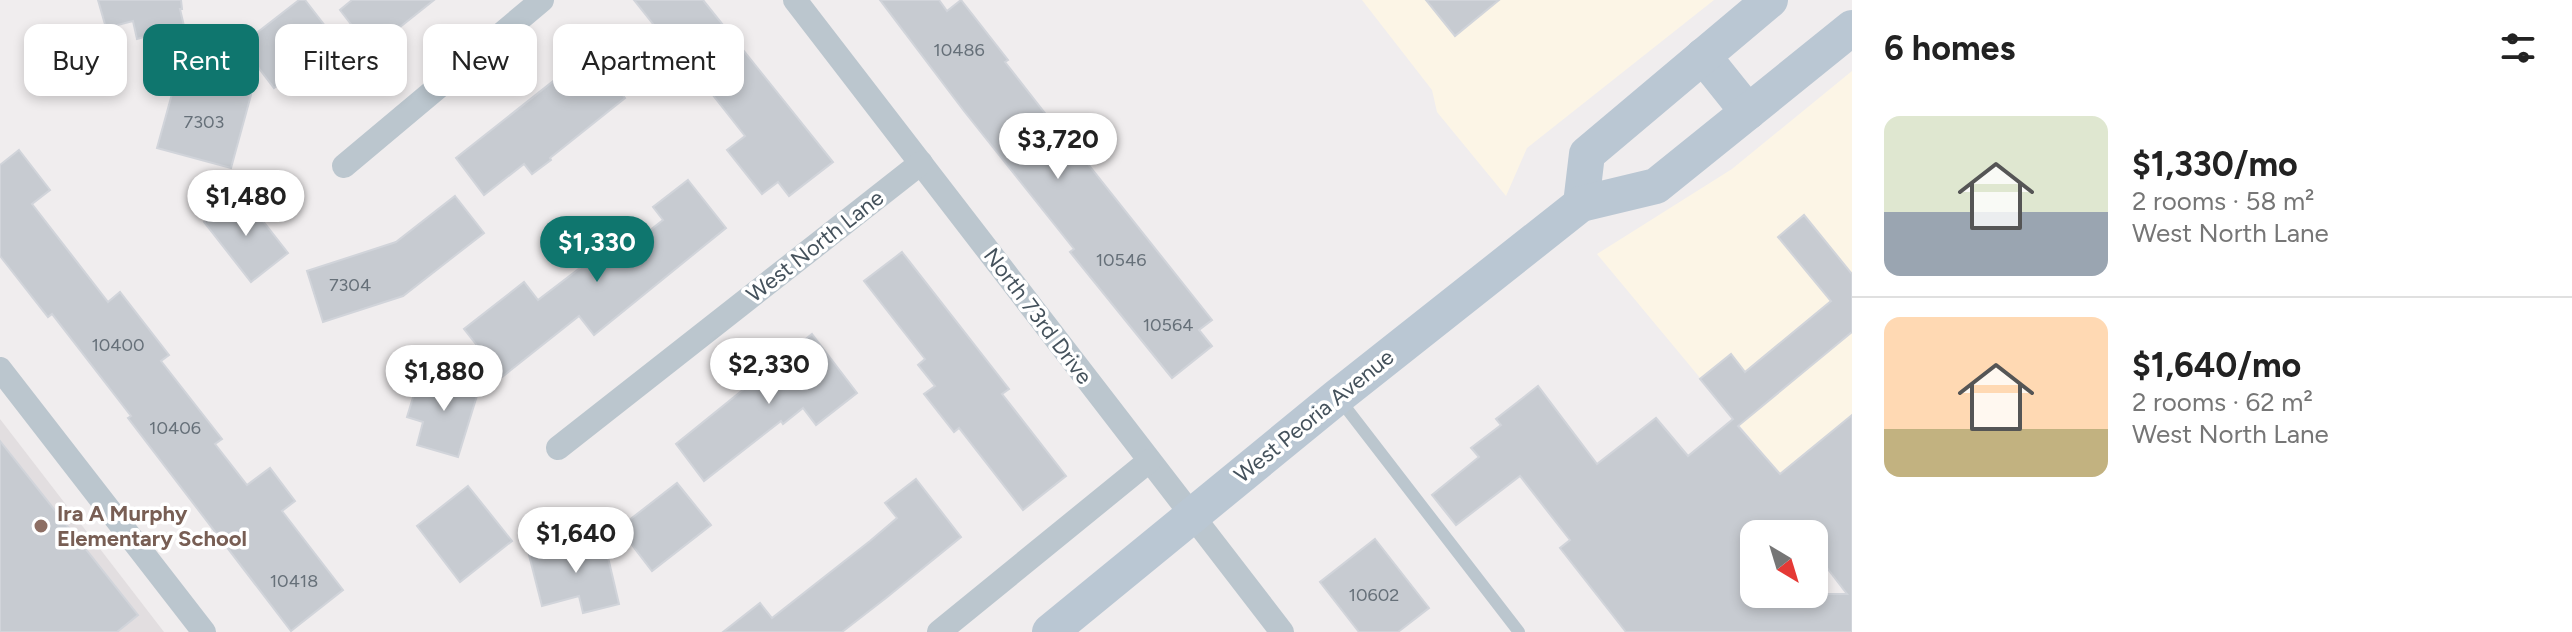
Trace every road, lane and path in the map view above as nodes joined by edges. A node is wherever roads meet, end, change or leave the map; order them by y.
1 (542, 0) edge
2 (795, 0) edge
3 (1770, 0) edge
4 (1852, 28) edge
5 (1703, 56) junction
6 (1748, 112) junction
7 (921, 163) junction
8 (344, 166) dead end
9 (1581, 204) junction
10 (0, 369) edge
11 (1337, 397) junction
12 (558, 448) dead end
13 (1149, 461) junction
14 (1193, 516) junction
15 (204, 632) edge
16 (939, 632) edge
17 (1050, 632) edge
18 (1282, 632) edge
19 (1519, 632) edge

1 - 8 street
2 - 7 street, North 73rd Drive
3 - 5 main road
4 - 6 main road, West Peoria Avenue
5 - 6 main road
5 - 9 main road
6 - 9 main road, West Peoria Avenue
7 - 12 street, West North Lane
7 - 13 street, North 73rd Drive
9 - 11 main road, West Peoria Avenue
10 - 15 street
11 - 14 main road, West Peoria Avenue
11 - 19 lane
13 - 14 street, North 73rd Drive
13 - 16 street
14 - 17 main road, West Peoria Avenue
14 - 18 street, North 73rd Drive

